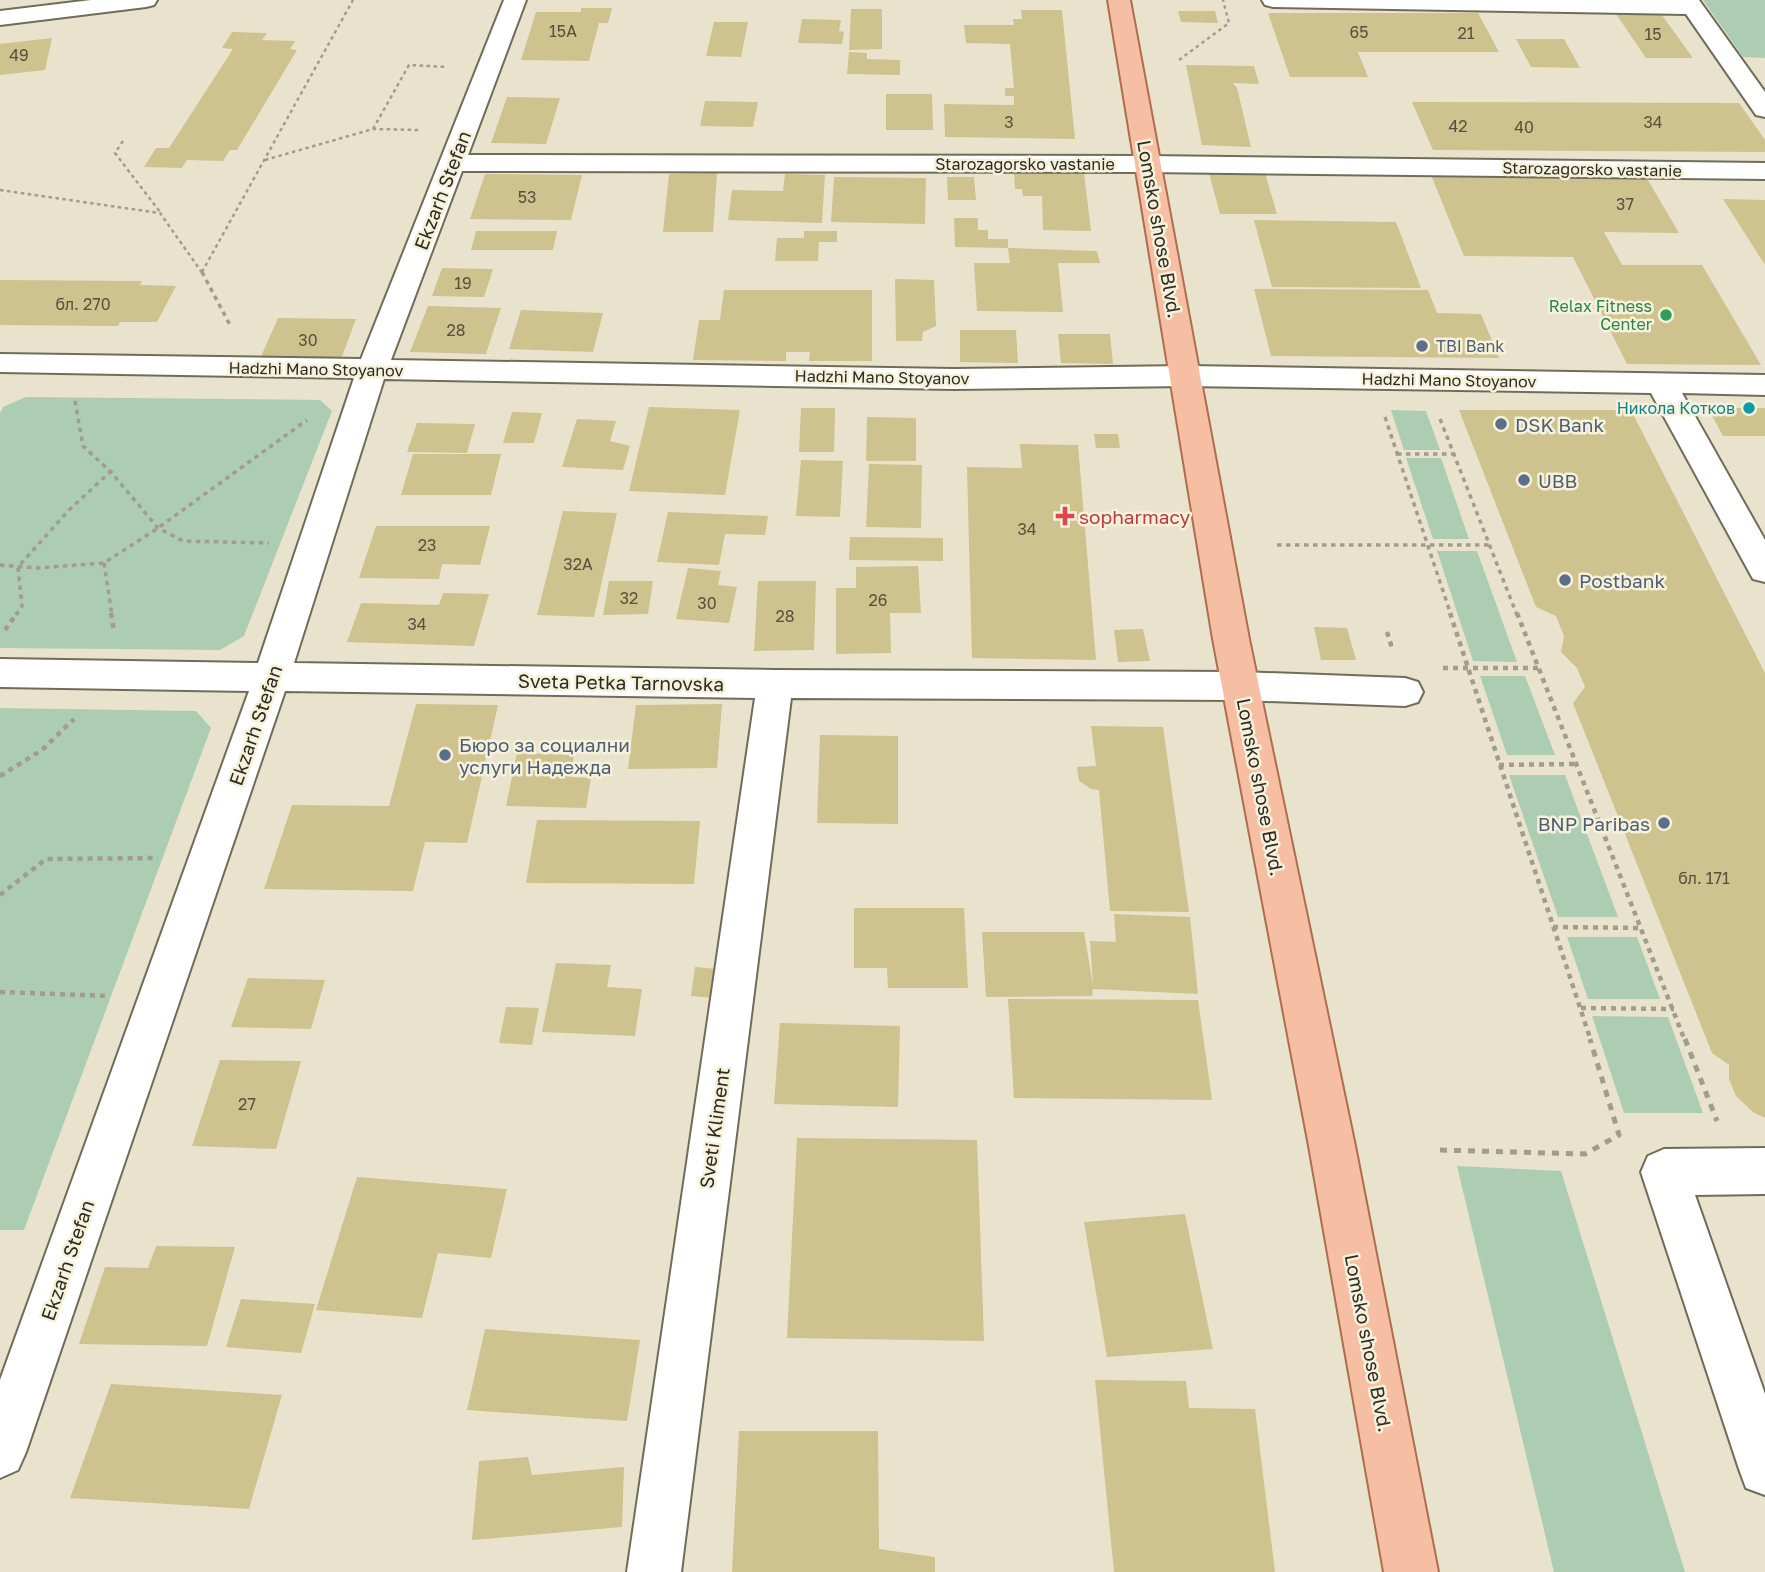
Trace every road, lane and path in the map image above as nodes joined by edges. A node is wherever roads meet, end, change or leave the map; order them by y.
1 (146, 0) edge
2 (353, 0) edge
3 (515, 0) edge
4 (1119, 0) edge
5 (1223, 0) edge
6 (1273, 0) edge
7 (1690, 3) edge
8 (0, 18) edge
9 (1179, 60) dead end
10 (489, 69) junction
11 (1765, 110) edge
12 (123, 141) dead end
13 (264, 160) junction
14 (453, 163) junction
15 (1148, 164) junction
16 (1765, 171) edge
17 (0, 190) edge
18 (160, 213) junction
19 (202, 272) junction
20 (0, 363) edge
21 (69, 365) junction
22 (252, 368) junction
23 (372, 370) junction
24 (1186, 376) junction
25 (1310, 378) junction
26 (1373, 379) junction
27 (1425, 380) junction
28 (1661, 383) junction
29 (1765, 385) edge
30 (1321, 407) dead end
31 (1397, 454) junction
32 (1454, 454) junction
33 (111, 472) junction
34 (158, 528) junction
35 (316, 543) junction
36 (1277, 545) dead end
37 (1428, 545) junction
38 (1490, 545) junction
39 (104, 563) junction
40 (0, 565) edge
41 (18, 567) junction
42 (1765, 569) edge
43 (0, 636) edge
44 (0, 673) edge
45 (120, 674) junction
46 (272, 676) junction
47 (775, 684) junction
48 (1241, 686) junction
49 (1405, 692) dead end
50 (1578, 764) junction
51 (1499, 765) junction
52 (0, 776) edge
53 (209, 858) junction
54 (0, 895) edge
55 (1553, 927) junction
56 (1642, 928) junction
57 (0, 992) edge
58 (159, 997) junction
59 (1581, 1008) junction
60 (1674, 1009) junction
61 (1440, 1150) dead end
62 (1751, 1171) edge
63 (0, 1452) edge
64 (1765, 1469) edge
65 (654, 1572) edge
66 (1411, 1572) edge

1 - 8 street
2 - 13 path
3 - 10 street, Ekzarh Stefan
4 - 15 main road, Lomsko shose Blvd.
5 - 9 path
6 - 7 street
7 - 11 street
10 - 13 path
10 - 14 street, Ekzarh Stefan
12 - 18 path
13 - 19 path
14 - 15 street, Starozagorsko vastanie
14 - 23 street, Ekzarh Stefan
15 - 16 street, Starozagorsko vastanie
15 - 24 main road, Lomsko shose Blvd.
17 - 18 path
18 - 19 path
19 - 22 path
20 - 21 street, Hadzhi Mano Stoyanov
21 - 22 street, Hadzhi Mano Stoyanov
21 - 33 path
22 - 23 street, Hadzhi Mano Stoyanov
23 - 24 street, Hadzhi Mano Stoyanov
23 - 34 path
23 - 35 street, Ekzarh Stefan
24 - 25 street, Hadzhi Mano Stoyanov
24 - 48 main road, Lomsko shose Blvd.
25 - 26 street, Hadzhi Mano Stoyanov
25 - 30 street
26 - 27 street, Hadzhi Mano Stoyanov
26 - 31 path
27 - 28 street, Hadzhi Mano Stoyanov
27 - 32 path
28 - 29 street, Hadzhi Mano Stoyanov
28 - 42 street
31 - 32 path
31 - 37 path
32 - 38 path
33 - 34 path
33 - 41 path
34 - 35 path
34 - 39 path
35 - 46 street, Ekzarh Stefan
36 - 37 path
37 - 38 path
37 - 51 path
38 - 50 path
39 - 41 path
39 - 45 path
40 - 41 path
41 - 43 path
44 - 45 street, Sveta Petka Tarnovska
45 - 46 street, Sveta Petka Tarnovska
45 - 52 path
46 - 47 street, Sveta Petka Tarnovska
46 - 53 street, Ekzarh Stefan
47 - 48 street, Sveta Petka Tarnovska
47 - 65 street, Sveti Kliment
48 - 49 street, Sveta Petka Tarnovska
48 - 66 main road, Lomsko shose Blvd.
50 - 51 path
50 - 56 path
51 - 55 path
53 - 54 path
53 - 58 street, Ekzarh Stefan
55 - 56 path
55 - 59 path
56 - 60 path
57 - 58 path
58 - 63 street, Ekzarh Stefan
59 - 60 path
59 - 61 path
60 - 62 path
62 - 64 street

